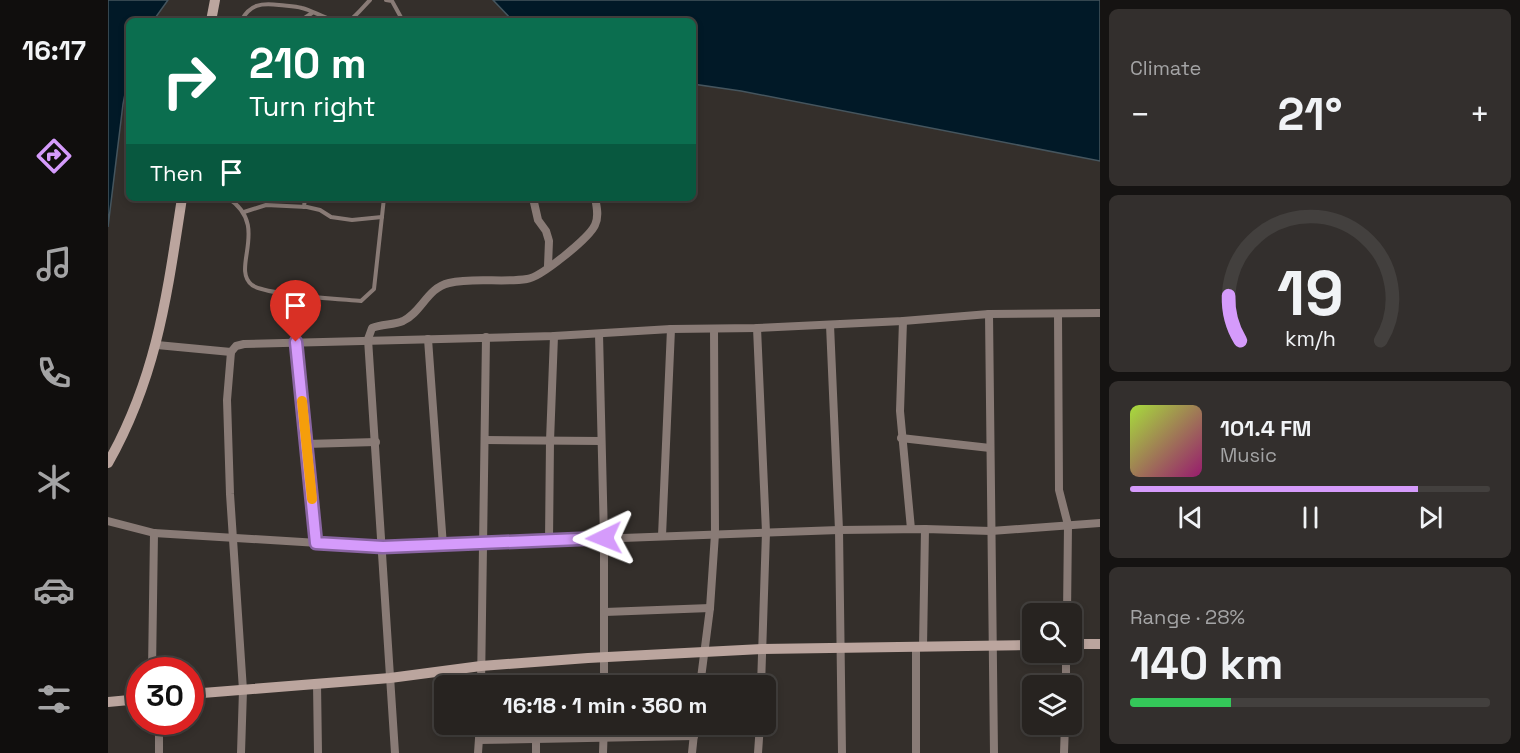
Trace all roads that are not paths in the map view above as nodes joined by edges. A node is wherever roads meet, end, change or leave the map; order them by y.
1 (215, 0) edge
2 (370, 0) edge
3 (386, 0) edge
4 (313, 12) junction
5 (212, 18) edge
6 (243, 18) edge
7 (304, 18) edge
8 (321, 18) edge
9 (353, 18) edge
10 (400, 18) edge
11 (182, 201) edge
12 (232, 201) edge
13 (305, 201) edge
14 (384, 201) edge
15 (534, 201) edge
16 (596, 201) edge
17 (304, 207) junction
18 (244, 212) junction
19 (382, 217) junction
20 (548, 266) junction
21 (1100, 312) edge
22 (989, 314) junction
23 (1058, 314) junction
24 (903, 321) junction
25 (830, 325) junction
26 (757, 328) junction
27 (671, 329) junction
28 (714, 329) junction
29 (599, 334) junction
30 (554, 336) junction
31 (486, 337) junction
32 (368, 339) junction
33 (428, 339) junction
34 (296, 342) junction
35 (157, 345) junction
36 (231, 352) junction
37 (901, 438) junction
38 (485, 440) junction
39 (550, 441) junction
40 (601, 441) junction
41 (376, 442) junction
42 (306, 444) junction
43 (990, 448) junction
44 (108, 463) edge
45 (108, 521) edge
46 (1100, 524) edge
47 (1068, 525) junction
48 (911, 529) junction
49 (925, 529) junction
50 (839, 530) junction
51 (991, 531) junction
52 (766, 532) junction
53 (154, 533) junction
54 (715, 534) junction
55 (662, 536) junction
56 (234, 538) junction
57 (604, 538) junction
58 (549, 541) junction
59 (316, 543) junction
60 (482, 543) junction
61 (443, 546) junction
62 (383, 547) junction
63 (1067, 603) edge
64 (710, 608) junction
65 (605, 612) junction
66 (1082, 644) edge
67 (1100, 644) edge
68 (1022, 645) edge
69 (992, 646) junction
70 (842, 647) junction
71 (920, 647) junction
72 (762, 649) junction
73 (705, 653) junction
74 (152, 657) edge
75 (604, 657) junction
76 (481, 666) junction
77 (481, 675) edge
78 (604, 675) edge
79 (702, 675) edge
80 (761, 675) edge
81 (390, 678) junction
82 (317, 683) junction
83 (243, 690) junction
84 (204, 693) edge
85 (126, 700) edge
86 (108, 702) edge
87 (159, 735) edge
88 (479, 735) edge
89 (603, 735) edge
90 (760, 735) edge
91 (1065, 735) edge
92 (694, 736) joint
93 (603, 738) junction
94 (536, 739) junction
95 (479, 740) junction
96 (159, 753) edge
97 (241, 753) edge
98 (318, 753) edge
99 (396, 753) edge
100 (478, 753) edge
101 (536, 753) edge
102 (603, 753) edge
103 (692, 753) edge
104 (759, 753) edge
105 (842, 753) edge
106 (916, 753) edge
107 (994, 753) edge
108 (1064, 753) edge

1 - 5 main road
2 - 9 lane
3 - 10 lane
4 - 6 lane
4 - 7 lane
4 - 8 lane
11 - 35 main road
12 - 18 lane
13 - 17 lane
14 - 19 lane
15 - 20 street
16 - 20 street
17 - 18 lane
17 - 19 lane
18 - 19 lane
20 - 32 street
21 - 23 street
22 - 23 street
22 - 24 street
22 - 43 street
23 - 47 street
24 - 25 street
24 - 37 street
25 - 26 street
25 - 50 street
26 - 28 street
26 - 52 street
27 - 28 street
27 - 29 street
27 - 55 street
28 - 54 street
29 - 30 street
29 - 40 street
30 - 31 street
30 - 39 street
31 - 33 street
31 - 38 street
32 - 33 street
32 - 34 street
32 - 41 street
33 - 61 street
34 - 36 street
34 - 42 street
35 - 36 street
35 - 44 main road
36 - 56 street
37 - 43 street
37 - 48 street
38 - 39 street
38 - 60 street
39 - 40 street
39 - 58 street
40 - 57 street
41 - 42 street
41 - 62 street
42 - 59 street
43 - 51 street
45 - 53 street
46 - 47 street
47 - 51 street
47 - 63 street
48 - 49 street
48 - 50 street
49 - 51 street
49 - 71 street
50 - 52 street
50 - 70 street
51 - 69 street
52 - 54 street
52 - 72 street
53 - 56 street
53 - 74 street
54 - 55 street
54 - 64 street
55 - 57 street
56 - 59 street
56 - 83 street
57 - 58 street
57 - 65 street
58 - 60 street
59 - 62 street
60 - 61 street
60 - 76 street
61 - 62 street
62 - 81 street
64 - 65 street
64 - 73 street
65 - 75 street
66 - 67 main road
68 - 69 main road
69 - 71 main road
69 - 107 street
70 - 71 main road
70 - 72 main road
70 - 105 street
71 - 106 street
72 - 73 main road
72 - 80 street
73 - 75 main road
73 - 79 street
75 - 76 main road
75 - 78 street
76 - 77 street
76 - 81 main road
81 - 82 main road
81 - 99 street
82 - 83 main road
82 - 98 street
83 - 84 main road
83 - 97 street
85 - 86 main road
87 - 96 street
88 - 95 street
89 - 93 street
90 - 104 street
91 - 108 street
92 - 93 street
92 - 103 street
93 - 94 street
93 - 102 street
94 - 95 street
94 - 101 street
95 - 100 street

